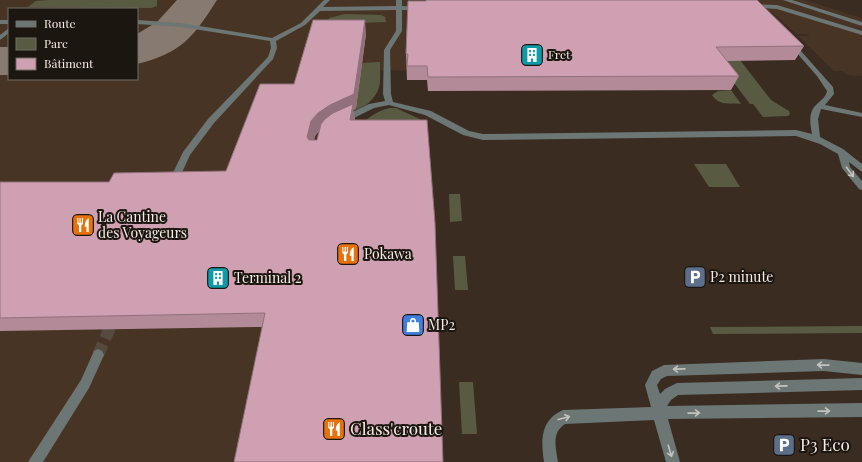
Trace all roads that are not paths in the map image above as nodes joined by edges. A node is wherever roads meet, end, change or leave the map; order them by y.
1 (327, 0) edge
2 (399, 0) edge
3 (786, 0) edge
4 (743, 6) edge
5 (399, 8) junction
6 (431, 8) edge
7 (319, 9) junction
8 (138, 22) edge
9 (862, 24) edge
10 (8, 31) edge
11 (862, 33) edge
12 (786, 36) edge
13 (0, 38) edge
14 (273, 40) junction
15 (389, 103) junction
16 (820, 106) junction
17 (862, 115) edge
18 (334, 125) edge
19 (816, 138) junction
20 (842, 153) junction
21 (862, 169) edge
22 (176, 177) edge
23 (862, 187) edge
24 (98, 355) tunnel mouth
25 (862, 369) edge
26 (862, 384) edge
27 (862, 410) edge
28 (658, 413) junction
29 (35, 462) edge
30 (551, 462) edge
31 (673, 462) edge

1 - 7 lane
2 - 5 lane
3 - 9 lane
4 - 11 lane
5 - 6 lane
5 - 7 lane
5 - 15 lane
7 - 14 lane
8 - 14 lane
10 - 13 lane
12 - 16 lane
14 - 22 lane
15 - 18 lane
15 - 19 lane
16 - 17 lane
16 - 19 lane
19 - 20 lane
20 - 21 lane
20 -> 23 lane
24 - 29 lane
25 -> 28 lane
26 -> 28 lane
28 -> 27 lane
30 -> 28 lane
28 -> 31 lane

